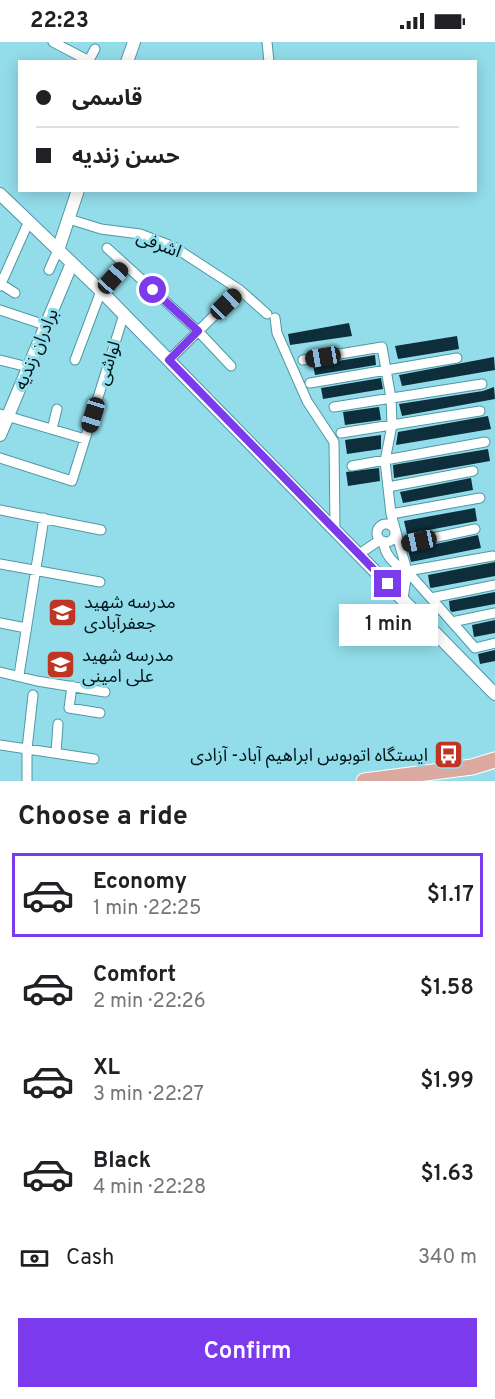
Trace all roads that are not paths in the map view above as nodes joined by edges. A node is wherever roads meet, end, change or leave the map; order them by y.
1 (53, 42) edge
2 (134, 42) edge
3 (267, 42) edge
4 (95, 49) dead end
5 (88, 60) edge
6 (90, 60) edge
7 (128, 60) edge
8 (270, 60) edge
9 (77, 192) edge
10 (0, 194) edge
11 (69, 219) junction
12 (29, 222) junction
13 (107, 248) dead end
14 (58, 249) junction
15 (72, 263) junction
16 (124, 265) junction
17 (49, 270) dead end
18 (0, 285) edge
19 (240, 290) junction
20 (102, 291) junction
21 (15, 293) dead end
22 (0, 310) edge
23 (123, 314) junction
24 (45, 325) junction
25 (198, 331) junction
26 (457, 358) dead end
27 (0, 360) edge
28 (75, 360) dead end
29 (169, 360) junction
30 (303, 360) dead end
31 (231, 366) dead end
32 (28, 367) junction
33 (387, 370) junction
34 (310, 383) dead end
35 (482, 384) dead end
36 (391, 398) junction
37 (334, 407) dead end
38 (57, 409) dead end
39 (480, 411) dead end
40 (4, 415) edge
41 (392, 425) junction
42 (52, 429) junction
43 (341, 433) dead end
44 (0, 435) edge
45 (85, 439) junction
46 (485, 442) dead end
47 (0, 458) edge
48 (385, 461) junction
49 (352, 466) dead end
50 (473, 471) dead end
51 (388, 487) junction
52 (480, 498) dead end
53 (0, 510) edge
54 (391, 514) junction
55 (44, 518) junction
56 (475, 529) dead end
57 (101, 530) dead end
58 (335, 530) junction
59 (395, 531) junction
60 (382, 540) junction
61 (400, 545) junction
62 (358, 554) junction
63 (494, 556) edge
64 (0, 564) edge
65 (35, 570) junction
66 (407, 571) junction
67 (100, 582) dead end
68 (495, 585) edge
69 (431, 598) junction
70 (403, 600) junction
71 (495, 613) edge
72 (0, 622) edge
73 (452, 622) junction
74 (26, 628) junction
75 (495, 644) edge
76 (0, 672) edge
77 (19, 675) junction
78 (72, 686) junction
79 (105, 692) dead end
80 (33, 694) dead end
81 (495, 694) edge
82 (58, 707) dead end
83 (69, 708) junction
84 (100, 713) dead end
85 (58, 724) dead end
86 (0, 745) edge
87 (27, 749) junction
88 (56, 753) junction
89 (94, 759) dead end
90 (495, 760) edge
91 (27, 781) edge
92 (364, 781) edge

1 - 5 street
2 - 7 street
3 - 8 street
4 - 6 street
9 - 11 street
10 - 12 street
11 - 14 street
11 - 19 street, اشرفی
12 - 14 street
12 - 18 street
13 - 16 street
14 - 15 street
14 - 17 street
15 - 20 street
15 - 24 street, برادران زندیه
16 - 20 street
16 - 25 street
18 - 21 street
19 - 25 street
19 - 58 street, اشرفی
20 - 23 street
20 - 28 street
22 - 24 street
23 - 29 street
23 - 45 street, لواشی
24 - 32 street, برادران زندیه
25 - 29 street
25 - 31 street
26 - 33 street
27 - 32 street
29 - 58 street
30 - 33 street
32 - 40 street, برادران زندیه
33 - 34 street
33 - 36 street
35 - 36 street
36 - 37 street
36 - 41 street
38 - 42 street
39 - 41 street
40 - 42 street
40 - 44 street, برادران زندیه
41 - 43 street
41 - 48 street
42 - 45 street
45 - 47 street, لواشی
46 - 48 street
48 - 49 street
48 - 51 street
50 - 51 street
51 - 54 street
52 - 54 street
53 - 55 street
54 - 59 street
55 - 57 street
55 - 65 street
56 - 61 street
58 - 62 street
59 - 60 street
59 - 60 street
59 - 61 street
60 - 62 street
60 - 66 street
61 - 66 street
62 - 70 street
63 - 66 street
64 - 65 street
65 - 67 street
65 - 74 street
66 - 69 street
66 - 70 street
68 - 69 street
69 - 73 street
70 - 81 street
71 - 73 street
72 - 74 street
73 - 75 street
74 - 77 street
76 - 77 street
77 - 78 street
78 - 79 street
78 - 83 street
80 - 87 street
82 - 83 street
83 - 84 street
85 - 88 street
86 - 87 street
87 - 88 street
87 - 91 street
88 - 89 street
90 - 92 main road

